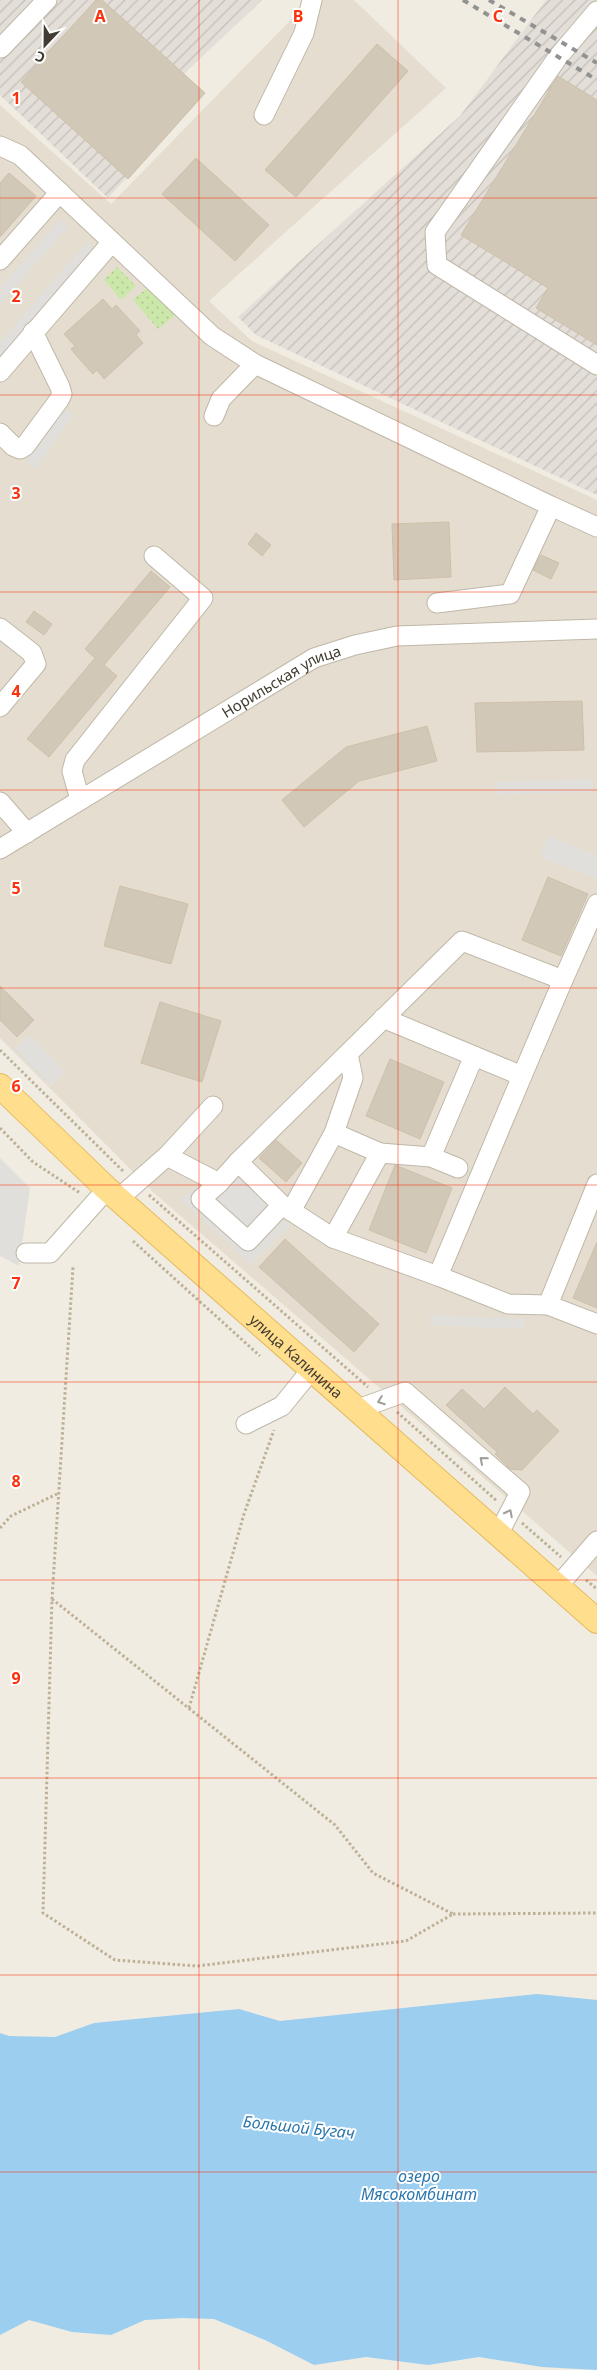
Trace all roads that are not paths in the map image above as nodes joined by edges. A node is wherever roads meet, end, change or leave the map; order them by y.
1 (47, 0) edge
2 (312, 0) edge
3 (597, 11) edge
4 (1, 48) edge
5 (264, 114) dead end
6 (0, 146) edge
7 (60, 192) junction
8 (112, 242) junction
9 (0, 260) edge
10 (33, 332) junction
11 (256, 364) junction
12 (597, 365) edge
13 (0, 372) edge
14 (214, 416) dead end
15 (0, 433) edge
16 (551, 506) junction
17 (597, 528) edge
18 (154, 556) dead end
19 (437, 604) dead end
20 (0, 628) edge
21 (597, 629) edge
22 (0, 707) edge
23 (80, 800) junction
24 (0, 802) edge
25 (27, 833) junction
26 (0, 849) edge
27 (597, 904) edge
28 (563, 980) junction
29 (384, 1018) junction
30 (348, 1054) junction
31 (474, 1056) junction
32 (522, 1076) junction
33 (0, 1086) edge
34 (213, 1106) dead end
35 (334, 1133) junction
36 (380, 1153) junction
37 (167, 1156) junction
38 (431, 1157) junction
39 (238, 1162) junction
40 (458, 1168) dead end
41 (219, 1183) junction
42 (597, 1184) edge
43 (106, 1197) junction
44 (287, 1208) junction
45 (333, 1238) junction
46 (26, 1253) dead end
47 (438, 1276) junction
48 (548, 1305) junction
49 (597, 1324) edge
50 (312, 1369) junction
51 (358, 1409) junction
52 (246, 1424) dead end
53 (498, 1535) junction
54 (597, 1541) edge
55 (557, 1587) junction
56 (597, 1621) edge

1 - 4 street
2 - 5 street
3 - 12 street
6 - 7 street
7 - 8 street
7 - 9 street
8 - 10 street
8 - 11 street
10 - 13 street
10 - 15 street
11 - 14 street
11 - 16 street
16 - 17 street
16 - 19 street
18 - 23 street
20 - 22 street
21 - 23 street, Норильская улица
23 - 25 street, Норильская улица
24 - 25 street
25 - 26 street, Норильская улица
27 - 28 street
28 - 29 street
28 - 32 street
29 - 30 street
29 - 31 street
30 - 35 street
30 - 39 street
31 - 32 street
31 - 38 street
32 - 47 street
33 - 43 main road, улица Калинина
34 - 37 street
35 - 36 street
35 - 44 street
36 - 38 street
36 - 45 street
37 - 41 street
37 - 43 street
38 - 40 street
39 - 41 street
39 - 44 street
41 - 44 street
42 - 48 street
43 - 46 street
43 - 50 main road, улица Калинина
44 - 45 street
45 - 47 street
47 - 48 street
48 - 49 street
50 - 51 main road, улица Калинина
50 - 52 street
51 - 53 main road, улица Калинина
53 -> 51 street
53 - 55 main road, улица Калинина
54 - 55 street
55 - 56 main road, улица Калинина

